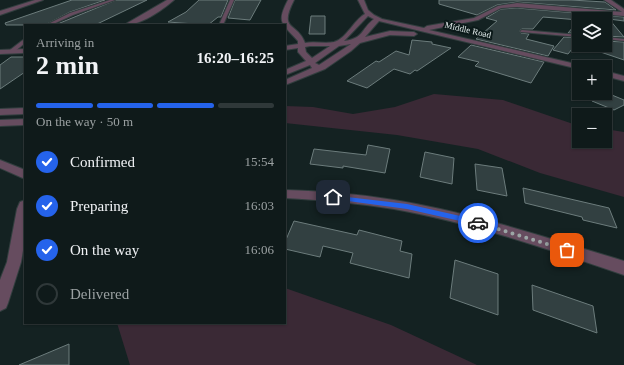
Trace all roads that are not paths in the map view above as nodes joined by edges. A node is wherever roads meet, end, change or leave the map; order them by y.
1 (40, 0) edge
2 (113, 0) edge
3 (171, 0) edge
4 (232, 0) edge
5 (291, 0) edge
6 (361, 0) edge
7 (607, 0) edge
8 (15, 8) junction
9 (0, 9) edge
10 (624, 12) edge
11 (0, 13) edge
12 (368, 14) junction
13 (378, 19) junction
14 (50, 24) edge
15 (129, 24) edge
16 (221, 24) edge
17 (417, 29) junction
18 (522, 31) dead end
19 (443, 35) junction
20 (572, 35) edge
21 (612, 39) edge
22 (624, 40) edge
23 (359, 41) junction
24 (24, 42) edge
25 (338, 44) junction
26 (301, 46) junction
27 (286, 48) edge
28 (12, 51) junction
29 (24, 51) edge
30 (0, 52) edge
31 (311, 62) junction
32 (572, 65) edge
33 (318, 69) junction
34 (286, 73) edge
35 (612, 75) edge
36 (624, 79) edge
37 (286, 83) edge
38 (24, 110) edge
39 (0, 112) edge
40 (24, 122) edge
41 (0, 123) edge
42 (0, 164) edge
43 (24, 175) edge
44 (286, 194) edge
45 (24, 207) edge
46 (624, 268) edge
47 (0, 303) edge

1 - 8 street
2 - 14 lane
3 - 15 street
4 - 16 lane
5 - 26 street
6 - 12 street
7 - 10 street
8 - 9 street
8 - 11 street
10 - 17 street
12 - 13 street, Middle Road
12 - 25 street
13 - 17 street, Middle Road
13 - 23 street
17 - 19 street, Middle Road
18 - 20 lane
19 - 23 street
19 - 32 street, Middle Road
21 - 22 lane
23 - 25 street
23 - 33 street
24 - 28 lane
25 - 26 street
25 - 31 street
26 - 27 street
26 - 31 street
28 - 29 street
28 - 30 street
31 - 33 street
31 - 34 street
33 - 37 street
35 - 36 street
38 - 39 street
40 - 41 street
42 - 43 street
44 - 46 street
45 - 47 street

